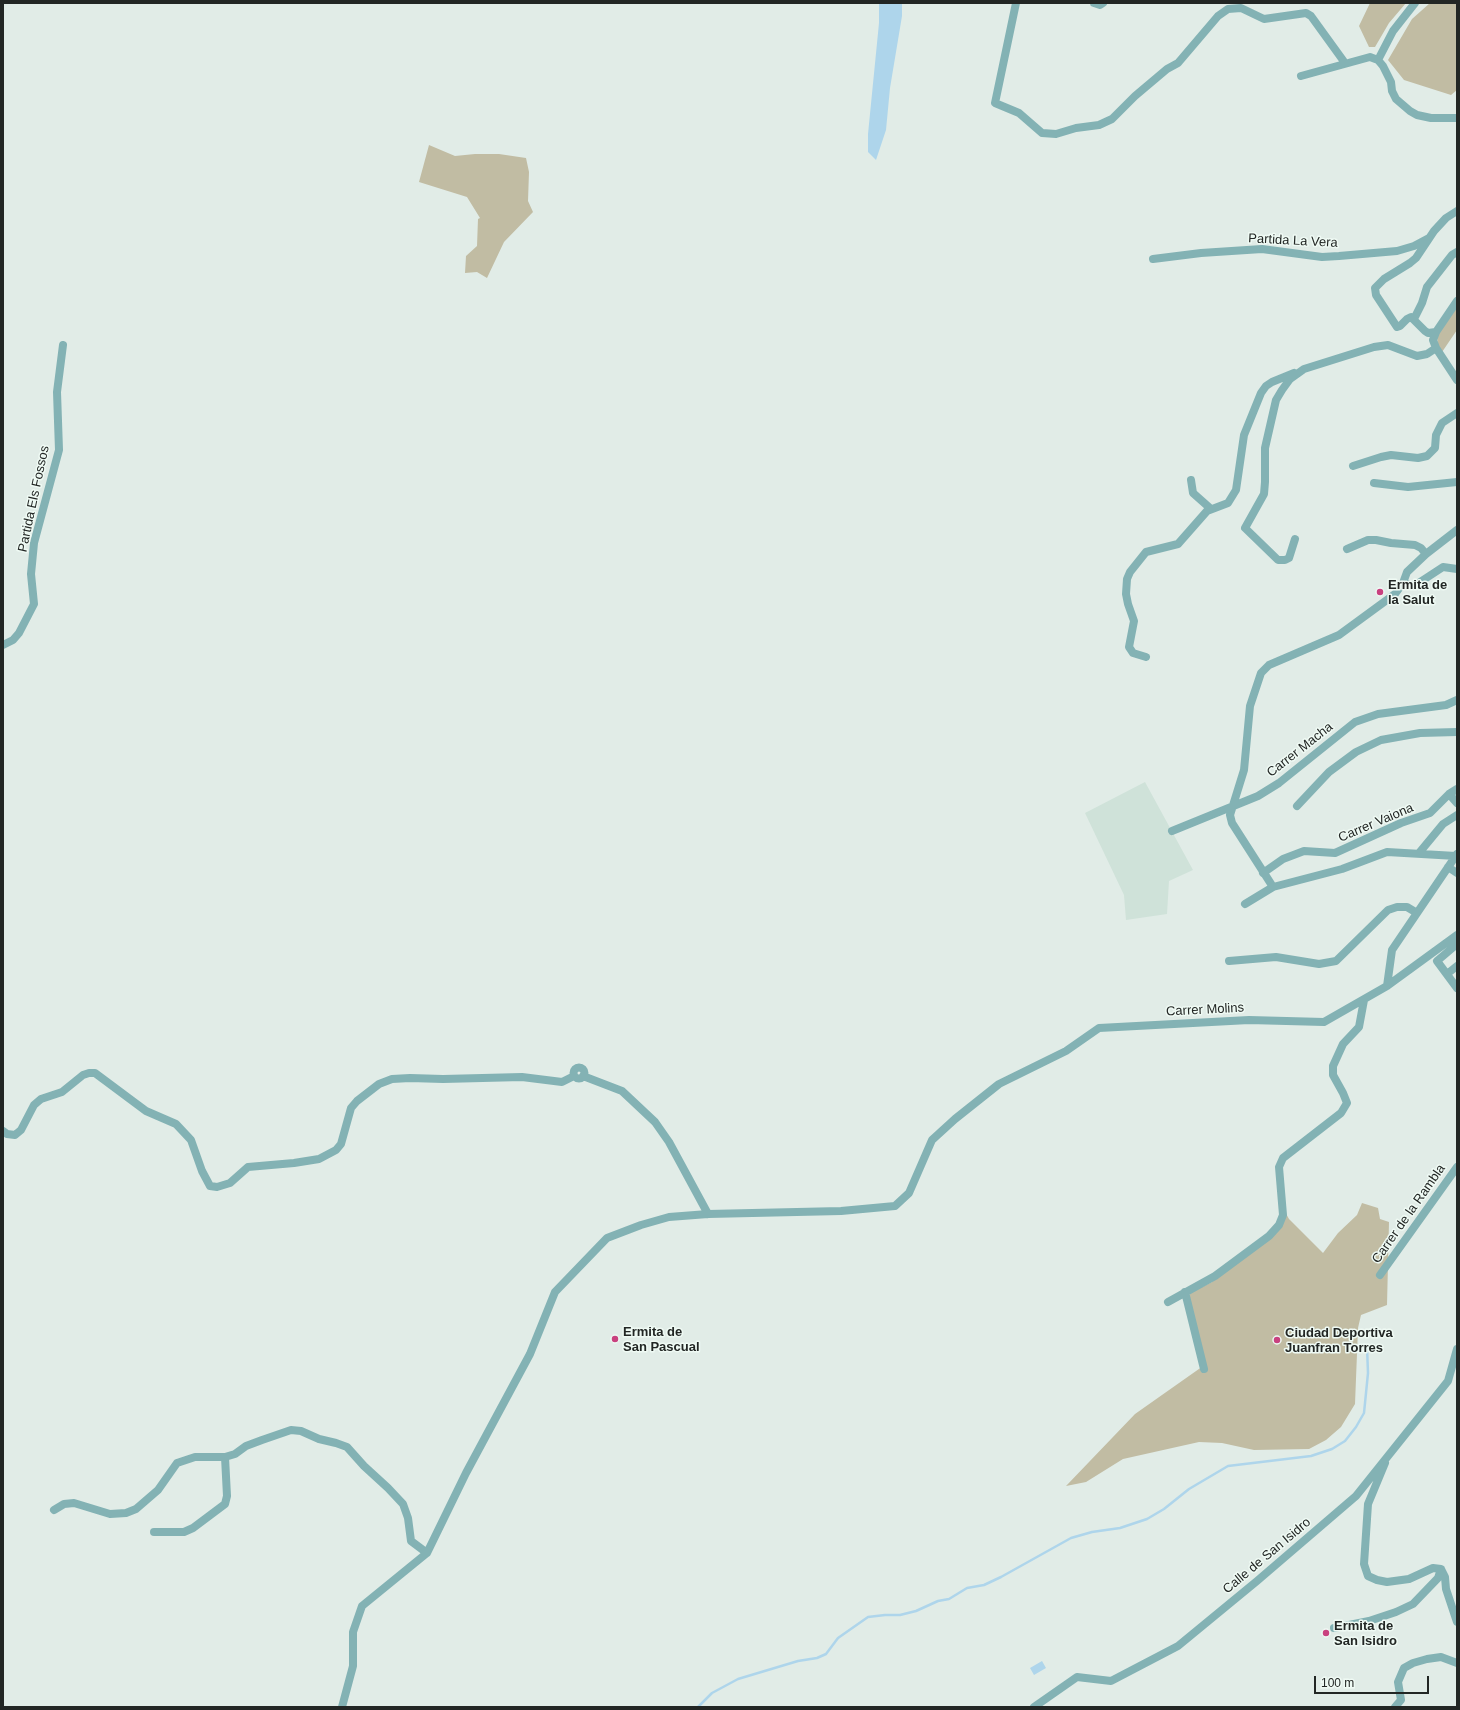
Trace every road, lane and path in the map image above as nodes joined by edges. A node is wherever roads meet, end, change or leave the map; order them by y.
1 (1016, 3) edge
2 (1094, 3) edge
3 (1103, 3) edge
4 (1415, 3) edge
5 (1378, 60) junction
6 (1345, 63) junction
7 (1300, 76) dead end
8 (1457, 118) edge
9 (1457, 211) edge
10 (1429, 238) junction
11 (1457, 252) edge
12 (1153, 258) dead end
13 (1457, 301) edge
14 (1414, 319) junction
15 (1436, 332) junction
16 (63, 345) dead end
17 (1436, 348) junction
18 (1304, 369) junction
19 (1456, 378) edge
20 (1457, 413) edge
21 (1353, 466) dead end
22 (1191, 480) dead end
23 (1457, 482) edge
24 (1374, 483) dead end
25 (1211, 509) junction
26 (1457, 530) edge
27 (1295, 539) dead end
28 (1347, 548) dead end
29 (1426, 554) junction
30 (1457, 569) edge
31 (1403, 583) junction
32 (3, 645) edge
33 (1146, 657) dead end
34 (1457, 700) edge
35 (1457, 732) edge
36 (1457, 789) edge
37 (1448, 794) junction
38 (1457, 803) edge
39 (1297, 806) dead end
40 (1233, 807) junction
41 (1457, 815) edge
42 (1172, 831) dead end
43 (1419, 852) junction
44 (1456, 855) edge
45 (1448, 868) junction
46 (1263, 873) junction
47 (1457, 873) edge
48 (1273, 887) junction
49 (1245, 904) dead end
50 (1417, 913) junction
51 (1457, 935) edge
52 (1457, 944) edge
53 (1229, 961) dead end
54 (1457, 966) edge
55 (1447, 974) junction
56 (1387, 986) junction
57 (1457, 988) edge
58 (1364, 1000) junction
59 (3, 1131) edge
60 (1457, 1167) edge
61 (708, 1214) junction
62 (1380, 1275) dead end
63 (1185, 1292) junction
64 (1168, 1302) dead end
65 (1457, 1349) edge
66 (1204, 1369) dead end
67 (1391, 1452) junction
68 (225, 1457) junction
69 (54, 1510) dead end
70 (154, 1532) dead end
71 (427, 1553) junction
72 (1441, 1569) junction
73 (1457, 1622) edge
74 (1334, 1628) dead end
75 (1457, 1663) edge
76 (342, 1707) edge
77 (1034, 1707) edge
78 (1395, 1707) edge

1 - 6 street
2 - 3 street
4 - 5 street
5 - 6 street
5 - 8 street
6 - 7 street
9 - 10 street
10 - 12 street, Partida La Vera
10 - 14 street
11 - 14 street
13 - 15 street
14 - 15 street
15 - 17 street
16 - 32 street, Partida Els Fossos
17 - 18 street
17 - 19 street
18 - 25 street
18 - 27 street
20 - 21 street
22 - 25 street
23 - 24 street
25 - 33 street
26 - 29 street
28 - 29 street
29 - 31 street
30 - 31 street
31 - 40 street
34 - 40 street, Carrer Macha
35 - 39 street
36 - 37 street, Carrer Vaiona
37 - 38 street
37 - 46 street, Carrer Vaiona
40 - 42 street, Carrer Macha
40 - 46 street
41 - 43 street
43 - 44 street
43 - 48 street
44 - 45 street
45 - 47 street
45 - 50 street
46 - 48 street
48 - 49 street
50 - 53 street
50 - 56 street
51 - 56 street, Carrer Molins
52 - 55 street
54 - 55 street
55 - 57 street
56 - 58 street, Carrer Molins
58 - 61 street, Carrer Molins
58 - 63 street
59 - 61 street
60 - 62 street, Carrer de la Rambla
61 - 71 street, Carrer Molins
63 - 64 street
63 - 66 street
65 - 67 street, Calle de San Isidro
67 - 72 street
67 - 77 street, Calle de San Isidro
68 - 69 street
68 - 70 street
68 - 71 street
71 - 76 street
72 - 73 street
72 - 74 street
75 - 78 street

